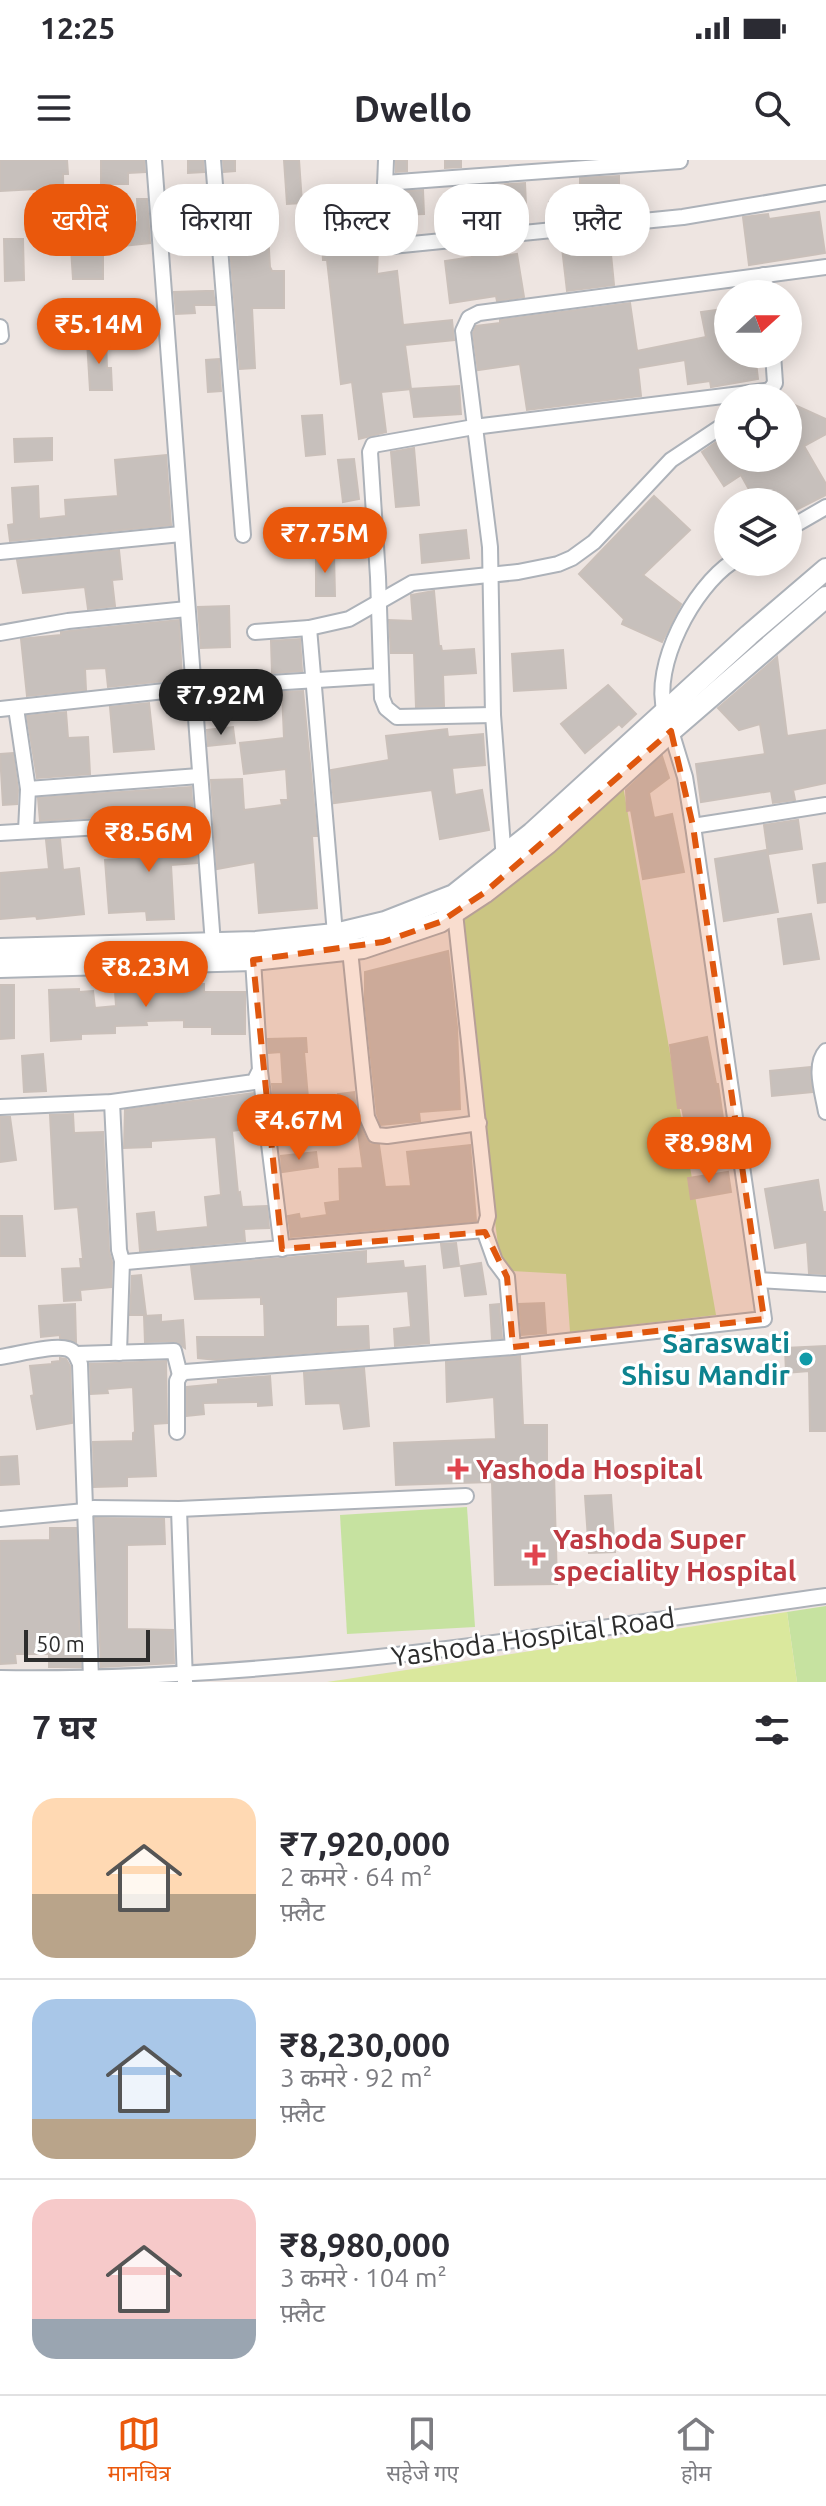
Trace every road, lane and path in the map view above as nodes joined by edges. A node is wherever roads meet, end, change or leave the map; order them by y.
1 (154, 160) edge
2 (213, 160) edge
3 (386, 160) edge
4 (680, 161) edge
5 (385, 183) junction
6 (826, 193) edge
7 (826, 267) edge
8 (764, 275) junction
9 (765, 280) edge
10 (0, 327) edge
11 (1, 336) edge
12 (714, 400) edge
13 (474, 427) junction
14 (714, 431) edge
15 (826, 507) edge
16 (802, 521) edge
17 (181, 534) junction
18 (243, 535) dead end
19 (0, 552) edge
20 (826, 569) edge
21 (490, 573) junction
22 (716, 576) edge
23 (826, 597) edge
24 (377, 602) junction
25 (187, 609) junction
26 (309, 628) junction
27 (255, 632) dead end
28 (0, 633) edge
29 (381, 676) junction
30 (314, 681) junction
31 (192, 688) junction
32 (16, 708) junction
33 (0, 709) edge
34 (493, 715) junction
35 (668, 721) junction
36 (199, 776) junction
37 (28, 789) junction
38 (826, 805) edge
39 (202, 821) junction
40 (693, 826) junction
41 (26, 831) junction
42 (0, 833) edge
43 (508, 864) junction
44 (455, 913) junction
45 (335, 934) junction
46 (213, 944) junction
47 (0, 949) edge
48 (350, 950) junction
49 (253, 960) junction
50 (0, 967) edge
51 (826, 1051) edge
52 (260, 1070) junction
53 (112, 1102) junction
54 (0, 1107) edge
55 (826, 1112) edge
56 (479, 1123) junction
57 (484, 1230) junction
58 (282, 1249) junction
59 (122, 1261) junction
60 (759, 1280) junction
61 (826, 1284) edge
62 (513, 1347) junction
63 (119, 1353) junction
64 (76, 1354) junction
65 (0, 1357) edge
66 (180, 1375) junction
67 (177, 1432) dead end
68 (466, 1496) dead end
69 (179, 1509) junction
70 (85, 1511) junction
71 (0, 1519) edge
72 (826, 1596) edge
73 (0, 1678) edge
74 (184, 1678) edge
75 (91, 1679) junction
76 (57, 1680) edge
77 (121, 1680) edge

1 - 17 street
2 - 18 street
3 - 5 street
4 - 5 street
5 - 6 street
7 - 8 street
8 - 9 street
8 - 13 street
10 - 11 street
12 - 13 street
13 - 21 street
13 - 24 street
14 - 21 street
15 - 16 street
17 - 19 street
17 - 25 street
20 - 35 street
21 - 24 street
21 - 34 street
22 - 35 street
23 - 35 street
24 - 26 street
24 - 29 street
25 - 28 street
25 - 31 street
26 - 27 street
26 - 30 street
29 - 30 street
29 - 34 street
30 - 31 street
30 - 45 street
31 - 32 street
31 - 36 street
32 - 33 street
32 - 37 street
34 - 43 street
35 - 40 street
35 - 43 street
36 - 37 street
36 - 39 street
37 - 41 street
38 - 40 street
39 - 41 street
39 - 46 street
40 - 60 street
41 - 42 street
43 - 44 street
43 - 45 street
44 - 48 street
44 - 56 street
45 - 46 street
46 - 47 street
48 - 49 street
48 - 56 street
49 - 50 street
49 - 52 street
51 - 55 street
52 - 53 street
52 - 58 street
53 - 54 street
53 - 59 street
56 - 57 street
57 - 58 street
57 - 62 street
58 - 59 street
59 - 63 street
60 - 61 street
60 - 62 street
62 - 66 street
63 - 64 street
63 - 66 street
64 - 65 street
64 - 70 street
66 - 67 street
68 - 69 street
69 - 70 street
69 - 74 street
70 - 71 street
70 - 75 street
72 - 74 street, Yashoda Hospital Road
73 - 76 street, Yashoda Hospital Road
74 - 77 street, Yashoda Hospital Road
75 - 76 street, Yashoda Hospital Road
75 - 77 street, Yashoda Hospital Road

